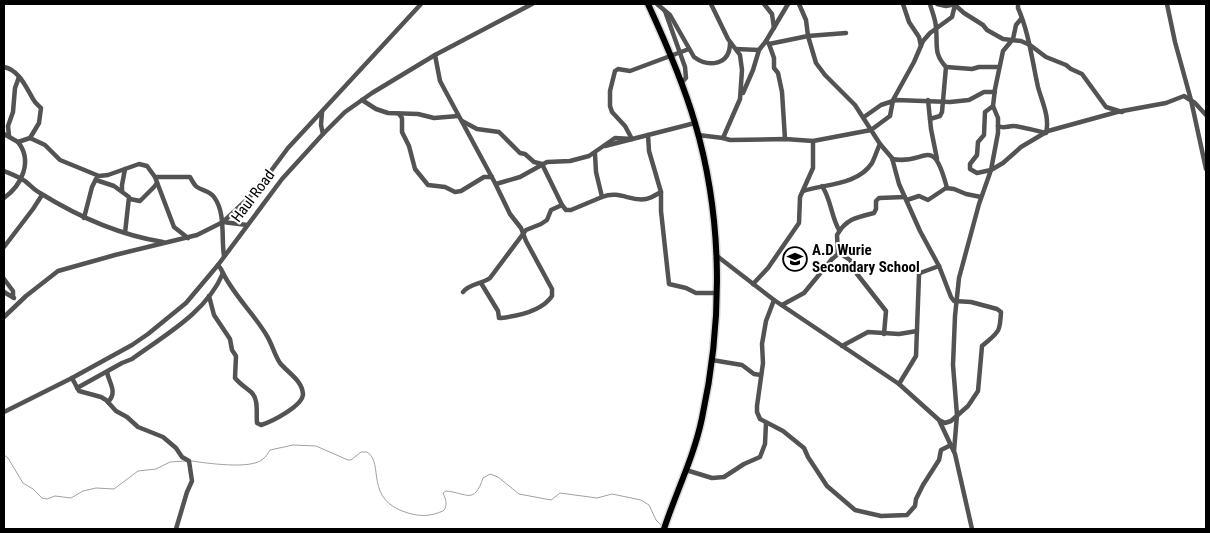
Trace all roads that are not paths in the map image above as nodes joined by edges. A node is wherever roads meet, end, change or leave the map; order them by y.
1 (422, 4) edge
2 (532, 4) edge
3 (648, 4) edge
4 (657, 4) edge
5 (711, 4) edge
6 (764, 4) edge
7 (788, 4) edge
8 (799, 4) edge
9 (903, 4) edge
10 (930, 4) edge
11 (937, 4) edge
12 (956, 4) edge
13 (1018, 4) edge
14 (1167, 4) edge
15 (663, 6) edge
16 (1021, 19) junction
17 (774, 28) junction
18 (936, 28) junction
19 (846, 33) dead end
20 (808, 36) junction
21 (1012, 41) junction
22 (768, 42) junction
23 (730, 43) junction
24 (1030, 45) junction
25 (920, 46) junction
26 (689, 49) junction
27 (736, 49) junction
28 (759, 50) junction
29 (679, 53) junction
30 (435, 55) junction
31 (670, 55) junction
32 (999, 66) junction
33 (946, 67) junction
34 (4, 68) edge
35 (20, 77) junction
36 (682, 82) junction
37 (995, 92) junction
38 (740, 99) junction
39 (362, 100) junction
40 (894, 100) junction
41 (928, 100) junction
42 (1191, 100) junction
43 (943, 102) junction
44 (993, 106) junction
45 (322, 110) junction
46 (1122, 112) junction
47 (399, 114) junction
48 (1206, 115) edge
49 (460, 118) junction
50 (864, 118) junction
51 (930, 119) junction
52 (695, 123) junction
53 (998, 126) junction
54 (871, 130) junction
55 (1046, 133) junction
56 (322, 134) junction
57 (6, 135) edge
58 (648, 135) junction
59 (698, 135) junction
60 (30, 138) junction
61 (723, 138) junction
62 (632, 139) junction
63 (785, 139) junction
64 (813, 141) junction
65 (18, 142) junction
66 (880, 144) junction
67 (595, 154) junction
68 (892, 159) junction
69 (937, 160) junction
70 (542, 164) junction
71 (125, 168) junction
72 (1206, 169) edge
73 (991, 170) junction
74 (4, 171) edge
75 (155, 177) junction
76 (97, 178) junction
77 (492, 178) junction
78 (20, 179) junction
79 (156, 183) junction
80 (496, 184) junction
81 (822, 186) junction
82 (947, 188) junction
83 (122, 191) junction
84 (803, 191) junction
85 (661, 192) junction
86 (42, 195) junction
87 (602, 197) junction
88 (981, 197) junction
89 (4, 198) edge
90 (130, 199) junction
91 (906, 199) junction
92 (562, 205) junction
93 (84, 218) junction
94 (222, 222) junction
95 (247, 225) junction
96 (839, 230) junction
97 (125, 233) junction
98 (523, 235) junction
99 (188, 238) junction
100 (166, 242) junction
101 (4, 247) edge
102 (838, 252) junction
103 (224, 256) junction
104 (717, 256) junction
105 (218, 265) junction
106 (939, 266) junction
107 (223, 273) junction
108 (4, 279) edge
109 (482, 283) junction
110 (753, 284) junction
111 (4, 292) edge
112 (463, 292) dead end
113 (716, 293) junction
114 (209, 296) junction
115 (13, 297) junction
116 (774, 300) junction
117 (956, 302) junction
118 (18, 303) junction
119 (782, 305) junction
120 (4, 317) edge
121 (917, 331) junction
122 (884, 334) junction
123 (842, 346) junction
124 (712, 360) junction
125 (107, 372) junction
126 (761, 375) junction
127 (72, 378) junction
128 (899, 384) junction
129 (77, 388) junction
130 (108, 402) junction
131 (4, 412) edge
132 (957, 415) junction
133 (940, 420) junction
134 (766, 423) junction
135 (951, 445) junction
136 (954, 451) junction
137 (686, 470) junction
138 (176, 529) edge
139 (664, 529) edge
140 (972, 529) edge

1 - 45 street
2 - 30 street, Haul Road
3 - 31 main road
4 - 15 street
5 - 23 street
6 - 17 street
7 - 17 street
8 - 20 street
9 - 25 street
10 - 18 street
11 - 12 street
12 - 18 street
12 - 21 street
13 - 16 street
14 - 42 street
15 - 26 street
15 - 29 street
16 - 21 street
16 - 24 street
17 - 22 street
18 - 25 street
18 - 33 street
19 - 20 street
20 - 22 street
20 - 50 street
21 - 24 street
21 - 32 street
22 - 28 street
22 - 63 street
23 - 26 street
23 - 27 street
24 - 46 street
24 - 55 street
25 - 40 street
26 - 29 street
27 - 28 street
27 - 38 street
28 - 38 street
29 - 31 street
29 - 36 street
30 - 39 street, Haul Road
30 - 49 street
31 - 36 main road
31 - 62 street
32 - 33 street
32 - 37 street
33 - 43 street
34 - 35 street
35 - 57 street
35 - 60 street
36 - 52 main road
37 - 43 street
37 - 44 street
38 - 61 street
39 - 47 street
39 - 56 street, Haul Road
40 - 41 street
40 - 50 street
40 - 54 street
41 - 43 street
41 - 51 street
42 - 46 street
42 - 48 street
42 - 72 street
43 - 51 street
44 - 53 street
44 - 73 street
45 - 56 street
45 - 94 street
46 - 55 street
47 - 49 street
47 - 77 street
49 - 70 street
49 - 77 street
50 - 54 street
51 - 69 street
52 - 58 street
52 - 59 main road
53 - 55 street
53 - 73 street
54 - 64 street
54 - 66 street
55 - 73 street
56 - 95 street, Haul Road
57 - 65 street
58 - 62 street
58 - 85 street
59 - 61 street
59 - 104 main road
60 - 65 street
60 - 76 street
61 - 63 street
62 - 67 street
63 - 64 street
64 - 84 street
65 - 78 street
66 - 68 street
66 - 81 street
67 - 70 street
67 - 87 street
68 - 69 street
68 - 91 street
69 - 82 street
70 - 80 street
70 - 92 street
71 - 75 street
71 - 76 street
71 - 83 street
73 - 88 street
74 - 78 street
75 - 79 street
75 - 94 street
76 - 83 street
76 - 93 street
77 - 80 street
78 - 86 street
78 - 89 street
79 - 90 street
79 - 99 street
80 - 98 street
81 - 84 street
81 - 96 street
82 - 88 street
82 - 91 street
83 - 90 street
84 - 110 street
85 - 87 street
85 - 113 street
86 - 93 street
86 - 101 street
87 - 92 street
88 - 117 street
90 - 97 street
91 - 96 street
91 - 106 street
92 - 98 street
93 - 97 street
94 - 95 street
94 - 99 street
94 - 103 street
95 - 103 street, Haul Road
96 - 102 street
97 - 100 street
98 - 109 street
98 - 109 street
99 - 100 street
100 - 118 street
102 - 119 street
102 - 122 street
103 - 105 street, Haul Road
104 - 110 street
104 - 113 main road
105 - 107 street
105 - 127 street, Haul Road
106 - 117 street
106 - 121 street
107 - 114 street
107 - 114 street
108 - 115 street
109 - 112 street
110 - 116 street
111 - 115 street
113 - 124 main road
114 - 125 street
115 - 118 street
116 - 119 street
116 - 126 street
117 - 132 street
117 - 132 street
118 - 120 street
119 - 123 street
121 - 122 street
121 - 128 street
122 - 123 street
123 - 128 street
124 - 126 street
124 - 137 main road
125 - 129 street
125 - 130 street
126 - 134 street
127 - 129 street
127 - 131 street, Haul Road
128 - 133 street
129 - 130 street
130 - 138 street
132 - 133 street
132 - 136 street
133 - 135 street
134 - 135 street
134 - 137 street
135 - 136 street
136 - 140 street
137 - 139 main road

